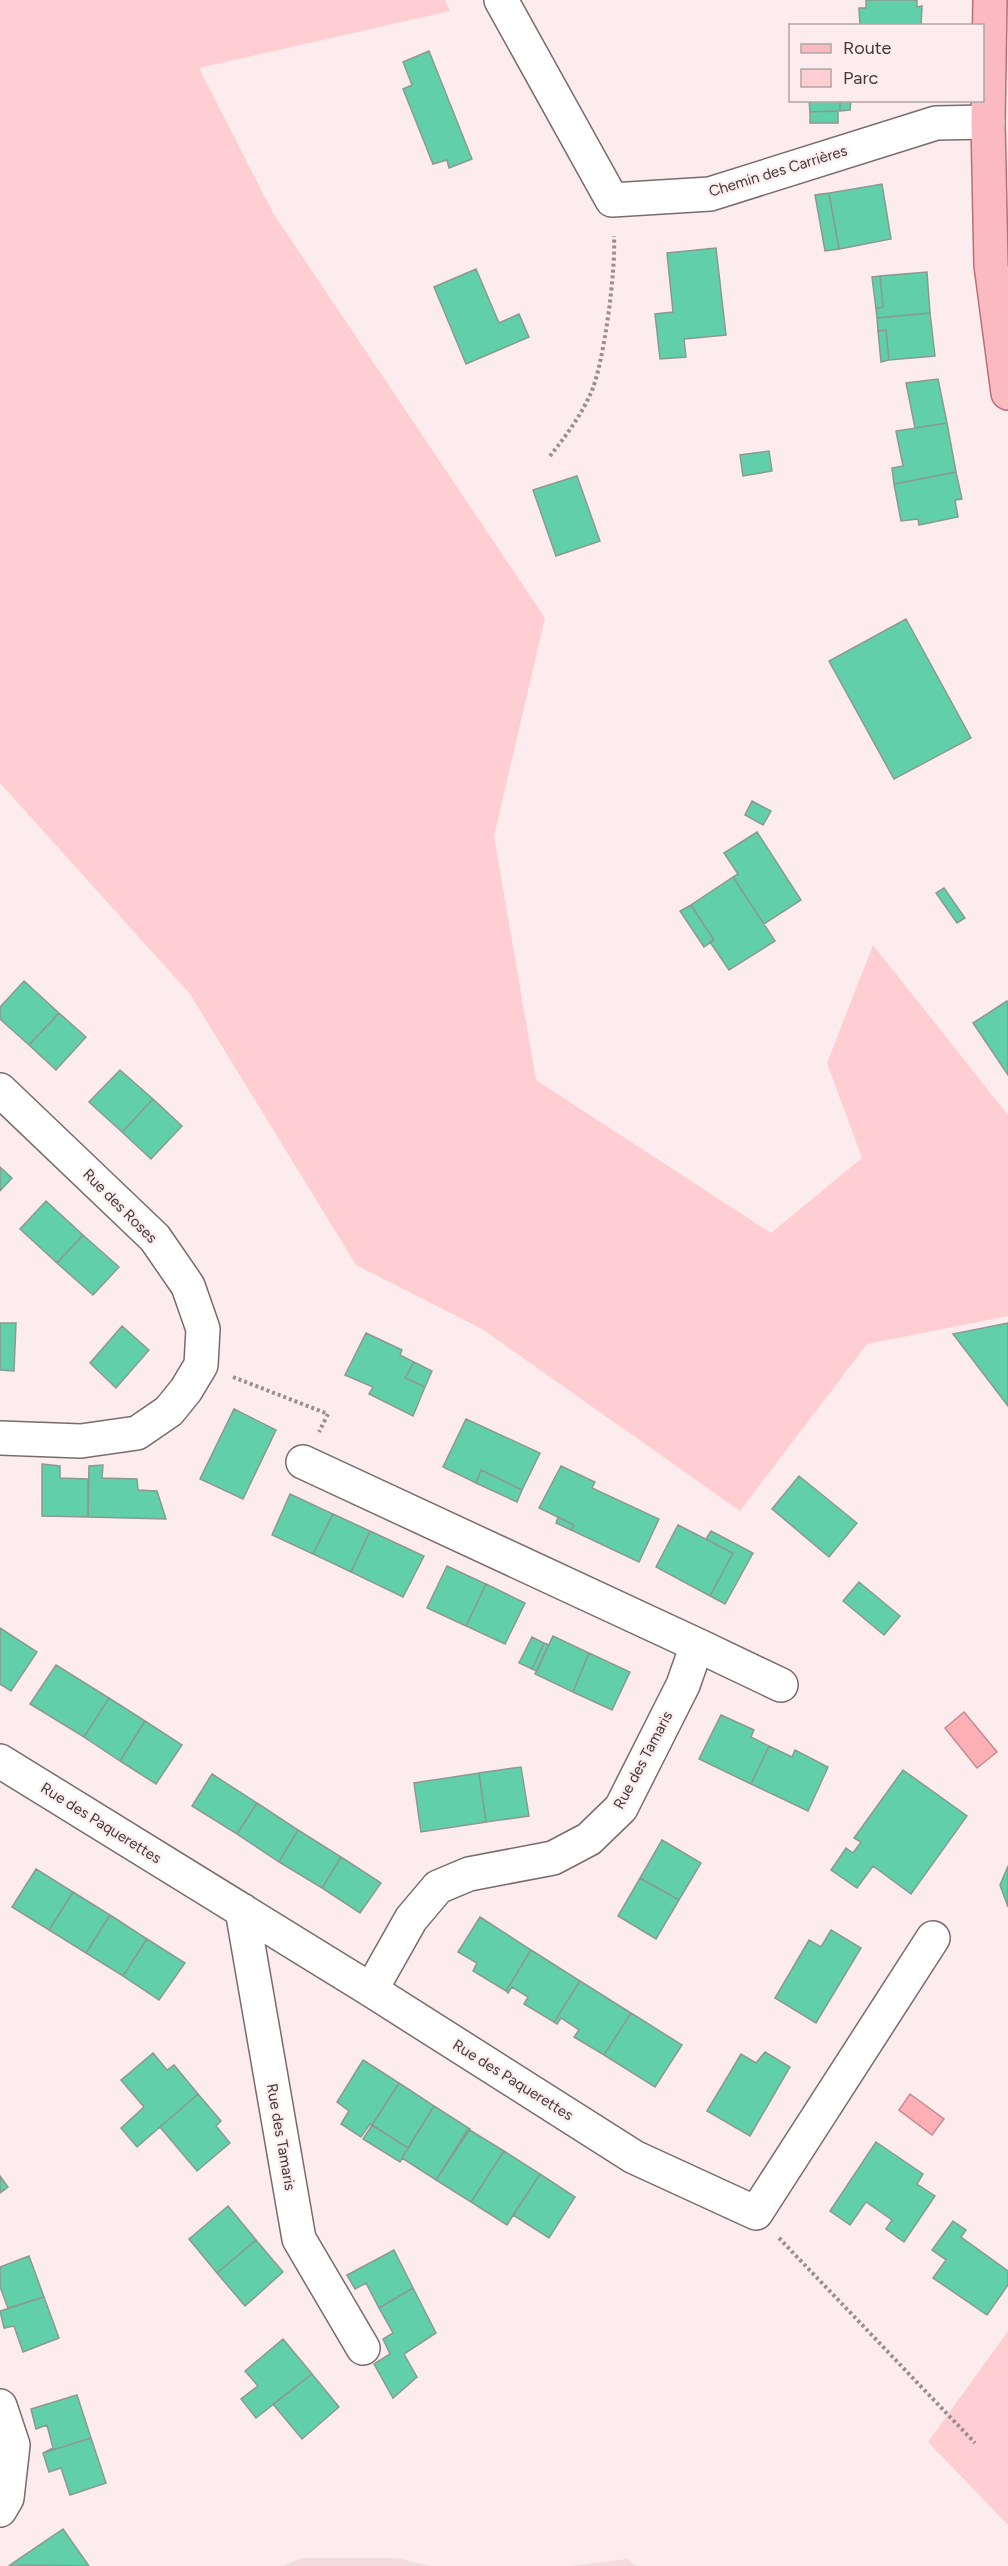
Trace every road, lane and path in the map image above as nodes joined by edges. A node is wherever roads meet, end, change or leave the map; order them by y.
1 (501, 0) edge
2 (990, 0) edge
3 (988, 122) junction
4 (612, 200) junction
5 (1008, 393) edge
6 (550, 456) dead end
7 (0, 1090) edge
8 (201, 1365) junction
9 (0, 1438) edge
10 (303, 1462) joint
11 (697, 1646) junction
12 (781, 1685) dead end
13 (0, 1761) edge
14 (242, 1910) junction
15 (933, 1938) dead end
16 (370, 1990) junction
17 (756, 2213) junction
18 (363, 2348) dead end
19 (0, 2406) edge
20 (975, 2443) dead end
21 (0, 2510) edge

1 - 4 street
2 - 3 main road
3 - 4 street, Chemin des Carrières
3 - 5 main road
4 - 6 path
7 - 8 street, Rue des Roses
8 - 9 street
8 - 10 path
10 - 11 street
11 - 12 street
11 - 16 street, Rue des Tamaris
13 - 14 street, Rue des Paquerettes
14 - 16 street, Rue des Paquerettes
14 - 18 street, Rue des Tamaris
15 - 17 street
16 - 17 street, Rue des Paquerettes
17 - 20 path
19 - 21 street

